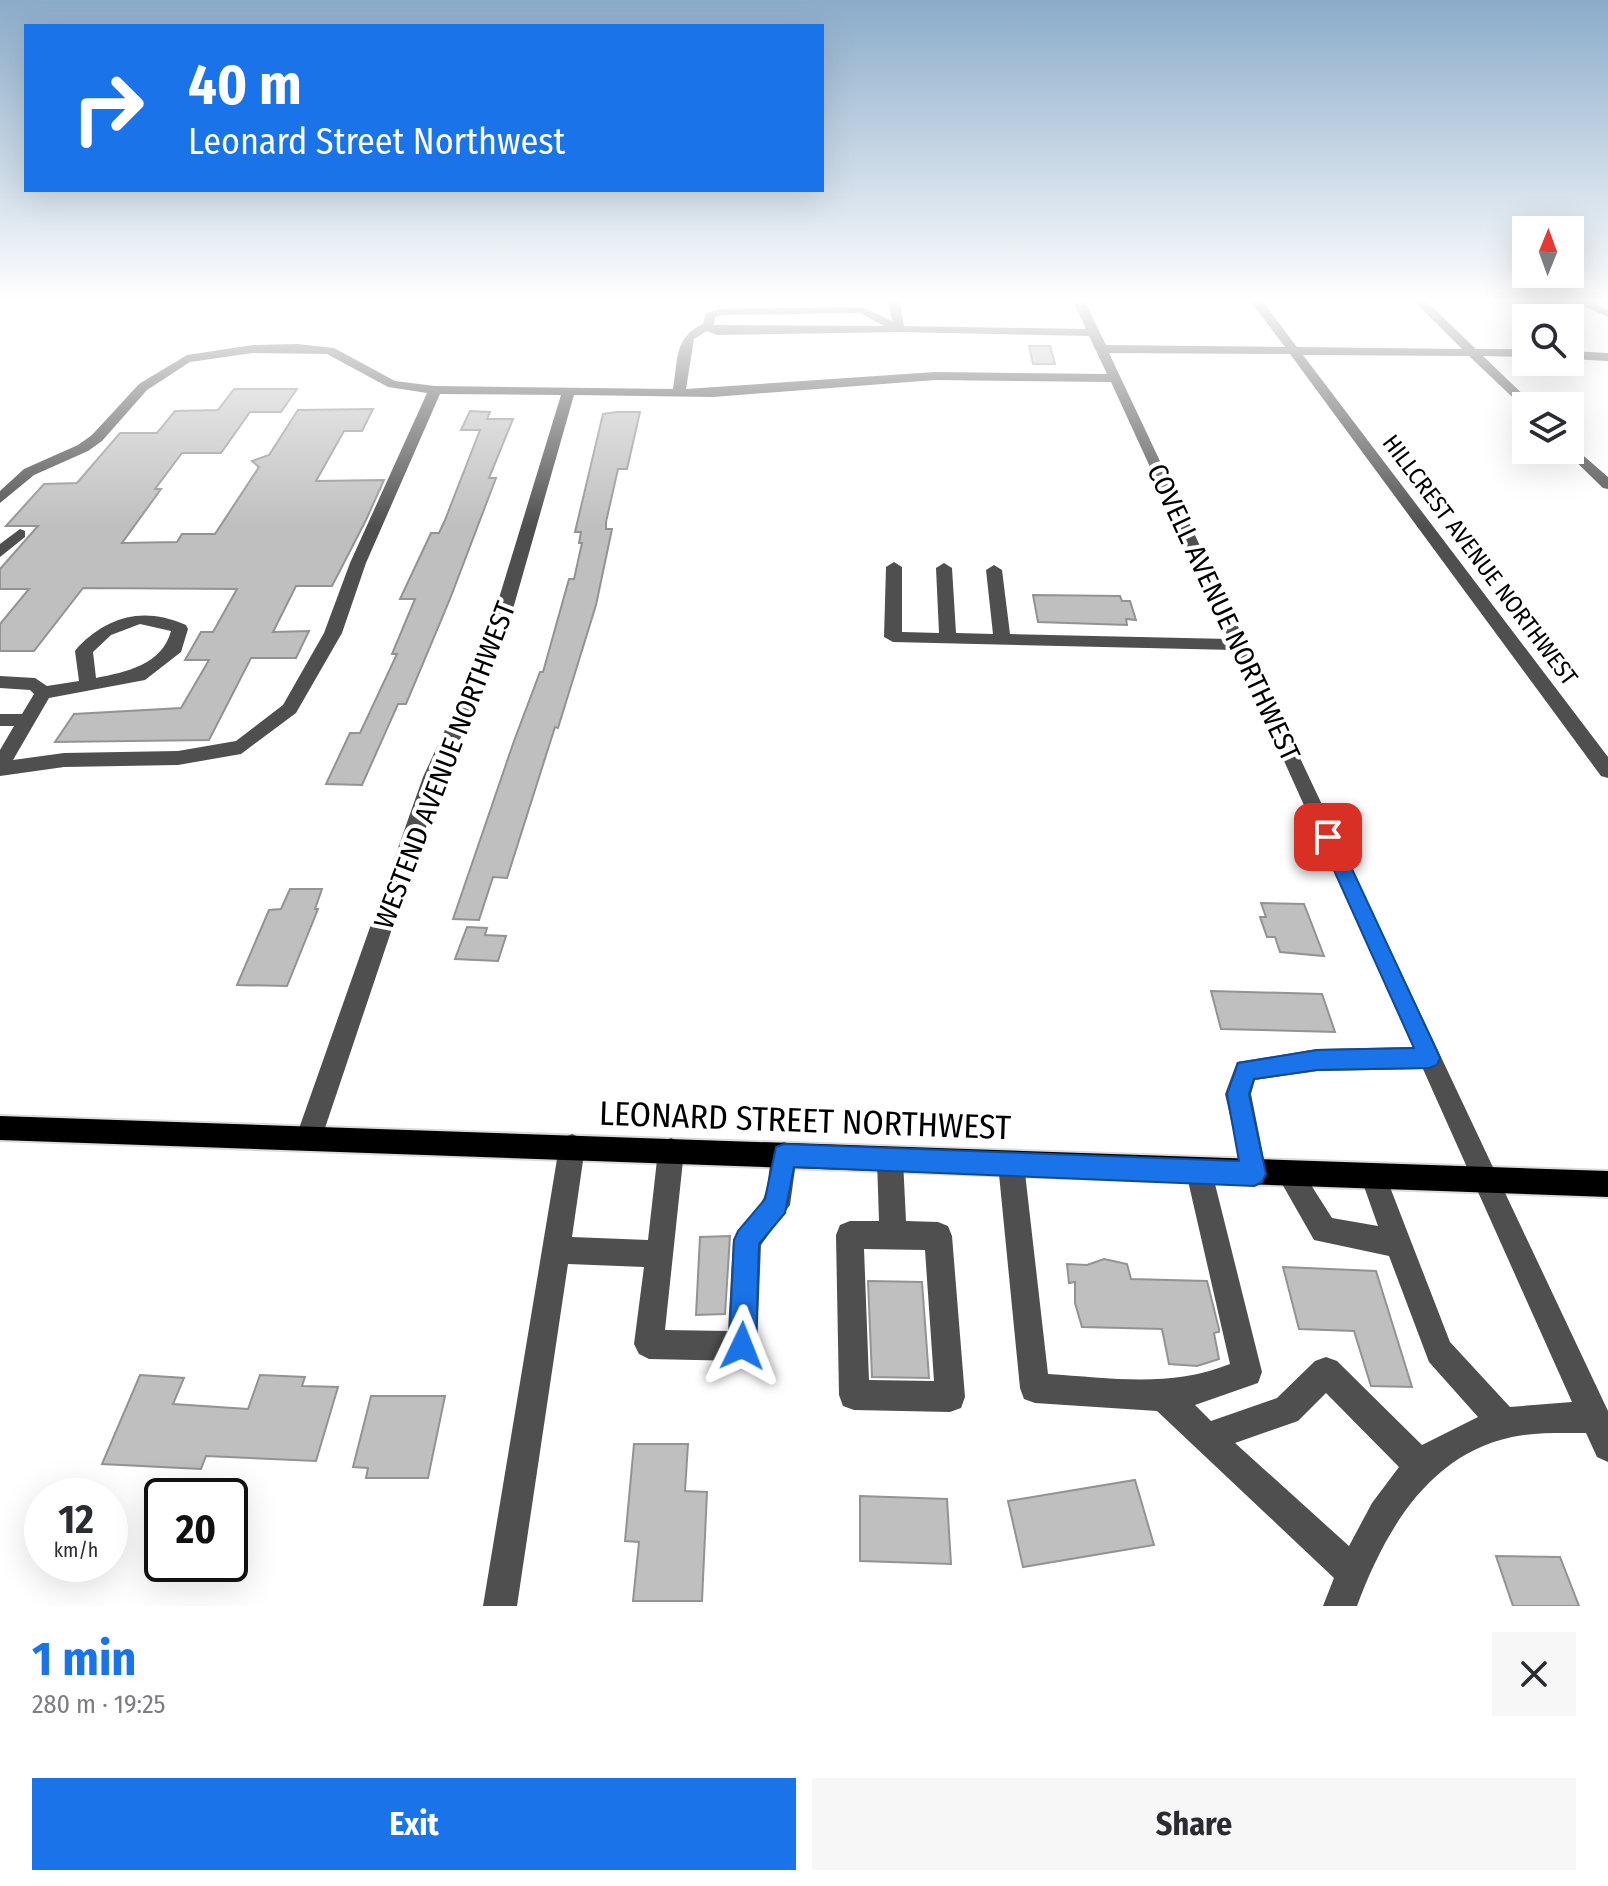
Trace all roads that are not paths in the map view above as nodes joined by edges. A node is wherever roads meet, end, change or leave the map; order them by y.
1 (159, 377) edge
2 (379, 377) edge
3 (682, 377) edge
4 (924, 377) edge
5 (1020, 377) edge
6 (1312, 377) edge
7 (1496, 377) edge
8 (1114, 378) joint
9 (435, 390) junction
10 (569, 391) junction
11 (1512, 392) edge
12 (679, 393) junction
13 (83, 448) junction
14 (1584, 460) edge
15 (73, 471) dead end
16 (1605, 479) edge
17 (0, 499) edge
18 (20, 534) dead end
19 (0, 552) edge
20 (894, 567) dead end
21 (944, 568) dead end
22 (994, 570) dead end
23 (948, 638) junction
24 (1002, 639) junction
25 (1240, 645) junction
26 (0, 682) edge
27 (88, 685) junction
28 (43, 693) junction
29 (0, 720) edge
30 (26, 720) junction
31 (0, 768) edge
32 (1608, 771) edge
33 (1429, 1058) junction
34 (0, 1128) edge
35 (309, 1137) junction
36 (572, 1147) junction
37 (671, 1151) junction
38 (784, 1155) junction
39 (890, 1160) junction
40 (1011, 1164) junction
41 (1199, 1172) junction
42 (1254, 1174) junction
43 (1290, 1175) junction
44 (1374, 1178) junction
45 (1486, 1182) junction
46 (1608, 1184) edge
47 (893, 1235) junction
48 (1399, 1244) junction
49 (556, 1250) junction
50 (660, 1254) junction
51 (1164, 1396) junction
52 (1595, 1417) junction
53 (1504, 1423) junction
54 (1206, 1438) junction
55 (1608, 1446) edge
56 (1421, 1467) junction
57 (1352, 1572) junction
58 (500, 1606) edge
59 (1340, 1606) edge

1 - 13 street
2 - 9 street
3 - 12 street
4 - 12 street
5 - 8 street
6 - 32 street, HILLCREST AVENUE NORTHWEST
7 - 11 street
8 - 25 street, COVELL AVENUE NORTHWEST
9 - 10 street
9 - 31 street
10 - 12 street
10 - 35 street, WESTEND AVENUE NORTHWEST
13 - 15 street
13 - 17 street
14 - 16 street
18 - 19 street
20 - 23 street
21 - 23 street
22 - 24 street
23 - 24 street
24 - 25 street
25 - 33 street, COVELL AVENUE NORTHWEST
26 - 28 street
27 - 27 street
27 - 28 street
28 - 30 street
29 - 30 street
30 - 31 street
33 - 42 street
33 - 45 street, COVELL AVENUE NORTHWEST
34 - 35 main road, LEONARD STREET NORTHWEST
35 - 36 main road, LEONARD STREET NORTHWEST
36 - 37 main road, LEONARD STREET NORTHWEST
36 - 49 street
37 - 38 main road, LEONARD STREET NORTHWEST
37 - 50 street
38 - 39 main road, LEONARD STREET NORTHWEST
38 - 50 street
39 - 40 main road, LEONARD STREET NORTHWEST
39 - 47 street
40 - 41 main road, LEONARD STREET NORTHWEST
40 - 51 street
41 - 42 main road, LEONARD STREET NORTHWEST
41 - 51 street
42 - 43 main road, LEONARD STREET NORTHWEST
43 - 44 main road, LEONARD STREET NORTHWEST
43 - 48 street
44 - 45 main road, LEONARD STREET NORTHWEST
44 - 48 street
45 - 46 main road, LEONARD STREET NORTHWEST
45 - 52 street, COVELL AVENUE NORTHWEST
47 - 47 street
48 - 53 street
49 - 50 street
49 - 58 street
51 - 54 street
52 - 53 street
52 - 55 street, COVELL AVENUE NORTHWEST
53 - 56 street
54 - 56 street
54 - 57 street
56 - 57 street
57 - 59 street

